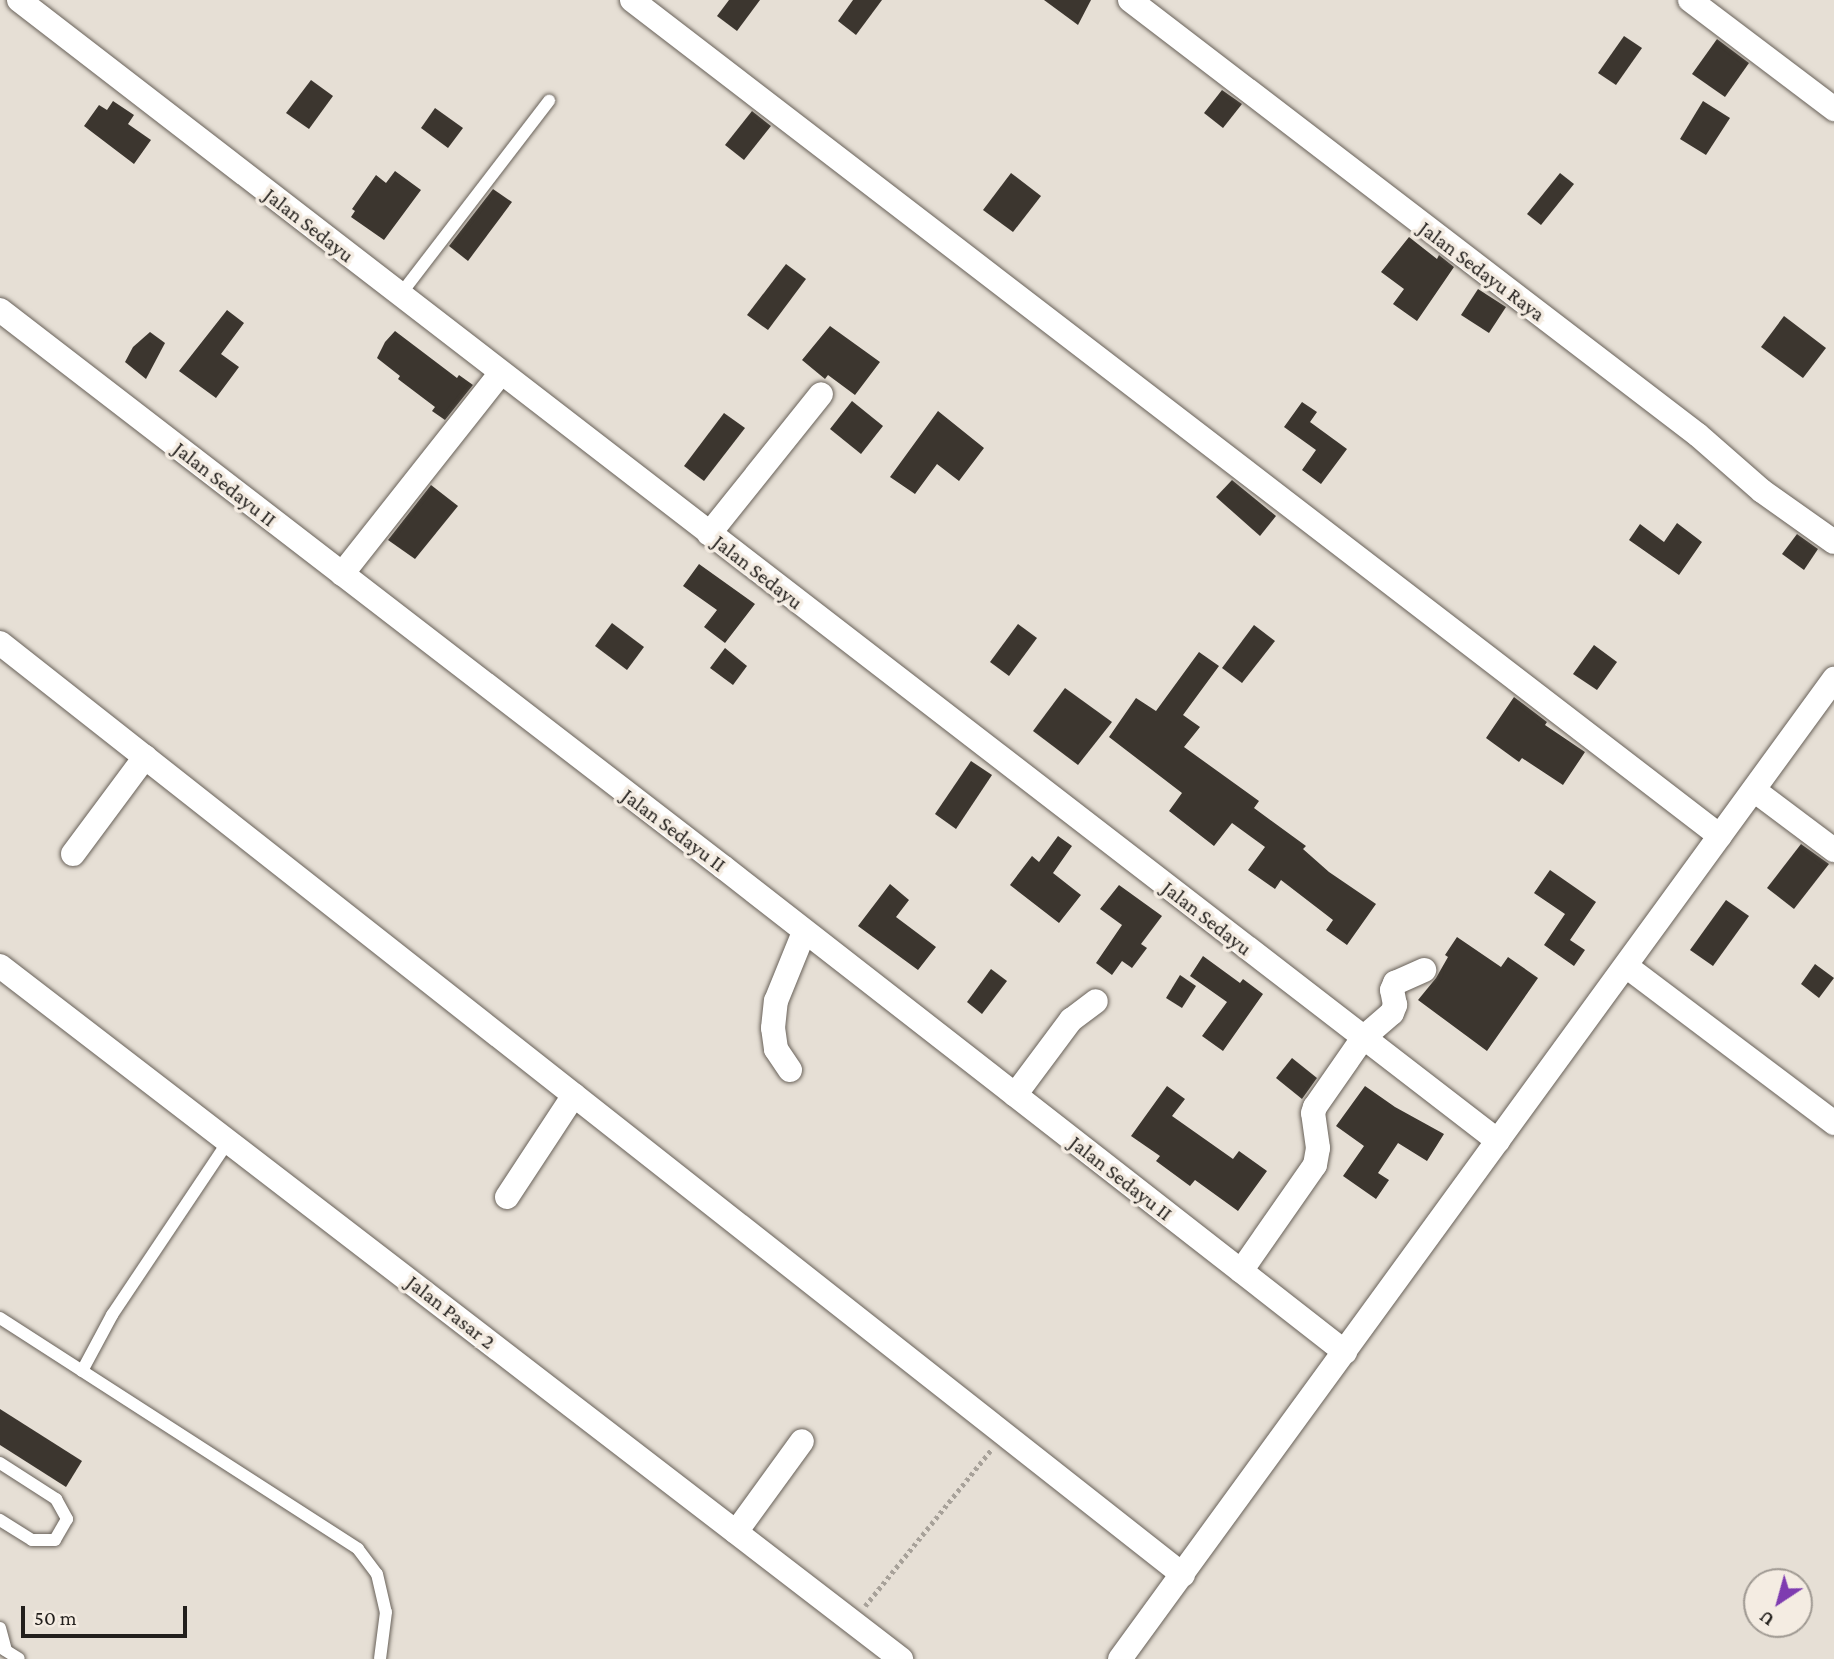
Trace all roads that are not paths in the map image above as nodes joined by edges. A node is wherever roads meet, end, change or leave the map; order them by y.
1 (19, 0) edge
2 (632, 0) edge
3 (1130, 0) edge
4 (1690, 0) edge
5 (549, 101) dead end
6 (1834, 109) edge
7 (400, 295) junction
8 (0, 310) edge
9 (501, 373) junction
10 (821, 394) dead end
11 (709, 534) junction
12 (1834, 542) edge
13 (342, 574) junction
14 (0, 643) edge
15 (1834, 679) edge
16 (145, 757) junction
17 (1754, 790) junction
18 (1720, 836) junction
19 (1834, 850) edge
20 (73, 854) dead end
21 (804, 932) junction
22 (0, 966) edge
23 (1626, 966) junction
24 (1424, 970) dead end
25 (1096, 1001) dead end
26 (1363, 1038) junction
27 (790, 1070) dead end
28 (575, 1095) junction
29 (1015, 1095) junction
30 (1834, 1123) edge
31 (1498, 1141) junction
32 (228, 1142) junction
33 (508, 1197) dead end
34 (1241, 1271) junction
35 (0, 1318) edge
36 (1345, 1352) junction
37 (82, 1371) junction
38 (802, 1441) dead end
39 (0, 1463) edge
40 (0, 1520) edge
41 (736, 1532) junction
42 (1184, 1575) junction
43 (0, 1628) edge
44 (3, 1648) edge
45 (19, 1659) edge
46 (380, 1659) edge
47 (901, 1659) edge
48 (1121, 1659) edge

1 - 7 street, Jalan Sedayu
2 - 18 street
3 - 12 street, Jalan Sedayu Raya
4 - 6 street
5 - 7 lane
7 - 9 street, Jalan Sedayu
8 - 13 street, Jalan Sedayu II
9 - 11 street, Jalan Sedayu
9 - 13 street
10 - 11 street
11 - 26 street, Jalan Sedayu
13 - 21 street, Jalan Sedayu II
14 - 16 street
15 - 17 street
16 - 20 street
16 - 28 street
17 - 18 street
17 - 19 street
18 - 23 street
21 - 27 street
21 - 29 street, Jalan Sedayu II
22 - 32 street, Jalan Pasar 2
23 - 30 street
23 - 31 street
24 - 26 street
25 - 29 street
26 - 31 street, Jalan Sedayu
26 - 34 street
28 - 33 street
28 - 42 street
29 - 34 street, Jalan Sedayu II
31 - 36 street
32 - 37 lane
32 - 41 street, Jalan Pasar 2
34 - 36 street, Jalan Sedayu II
35 - 37 lane
36 - 42 street
37 - 46 lane
38 - 41 street
39 - 40 lane
41 - 47 street, Jalan Pasar 2
42 - 48 street
43 - 44 lane
44 - 45 lane

